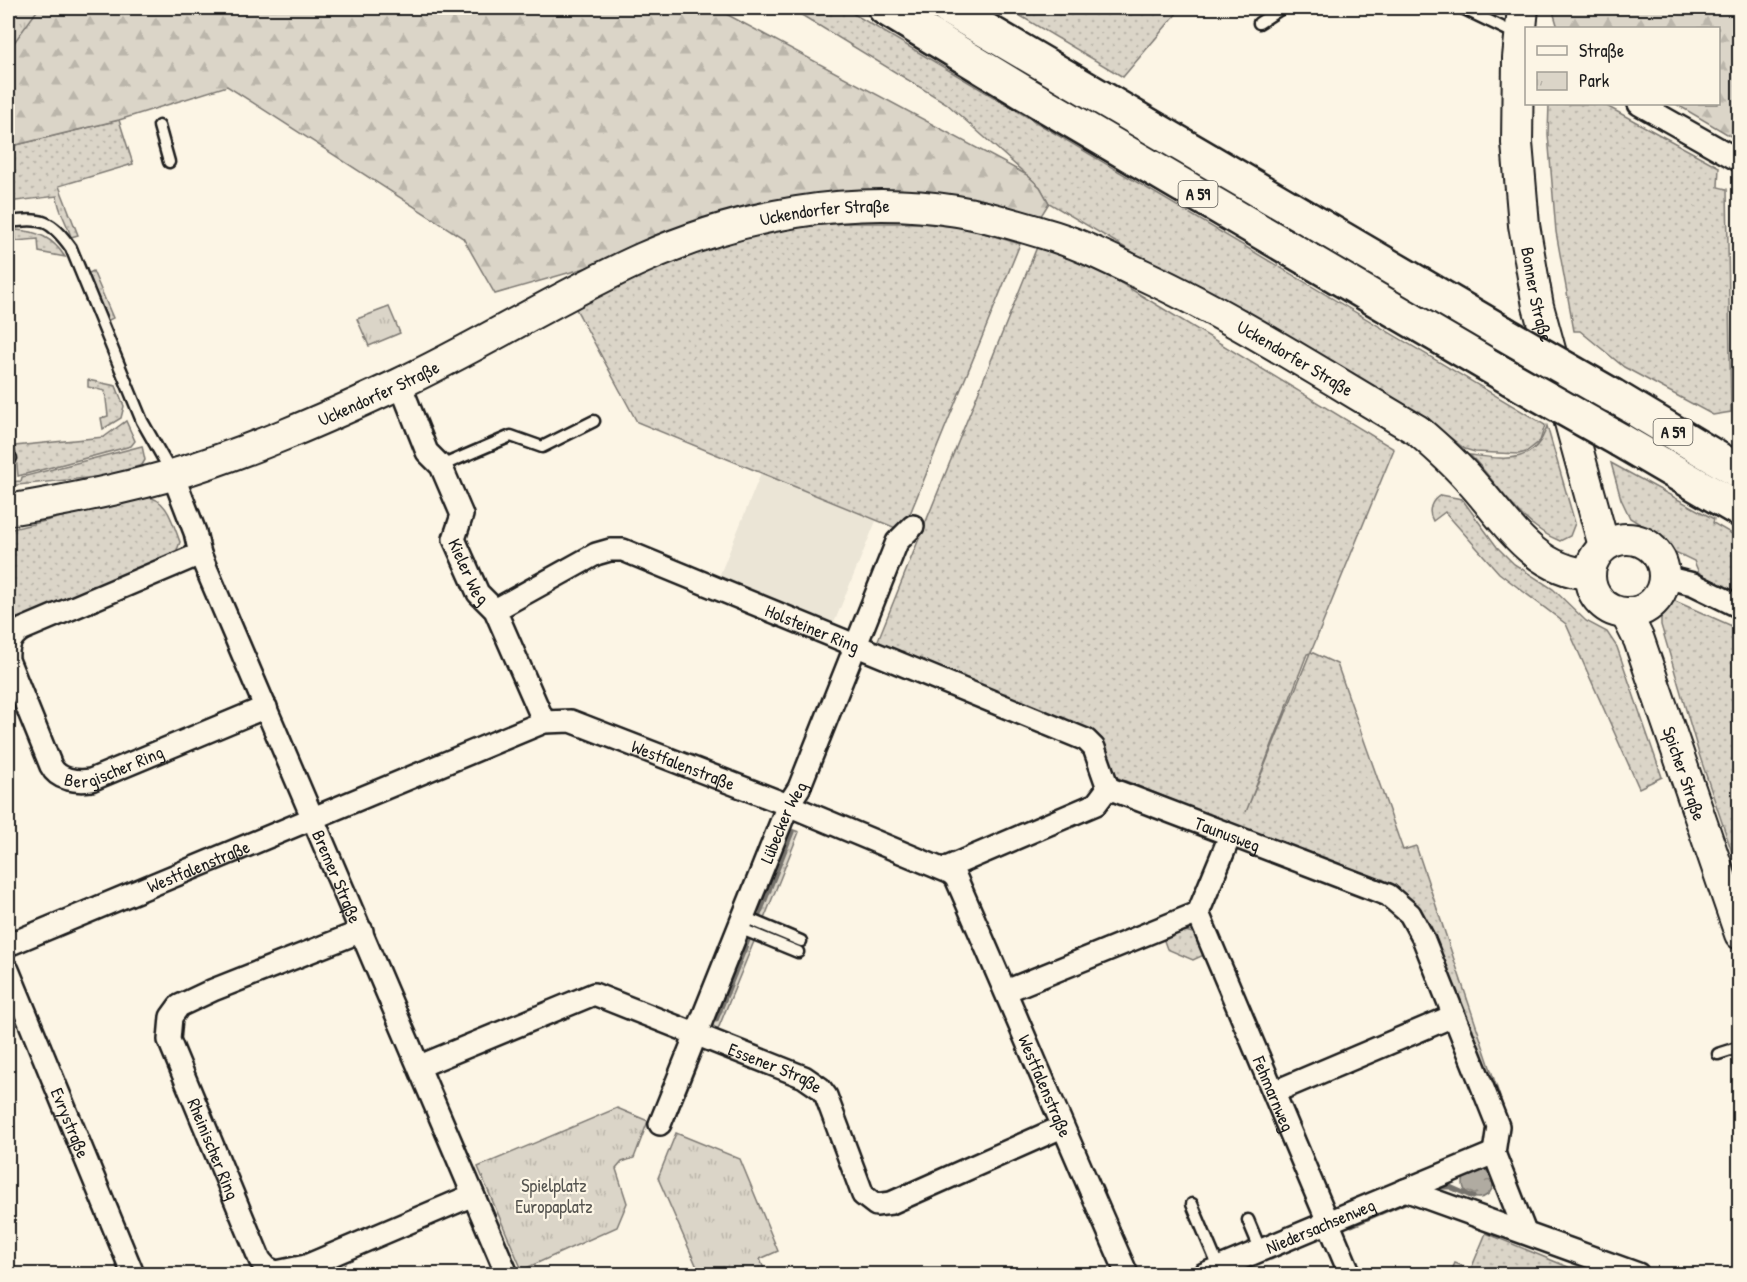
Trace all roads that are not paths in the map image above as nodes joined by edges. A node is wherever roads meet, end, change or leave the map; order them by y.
1 (885, 8) edge
2 (948, 8) edge
3 (1282, 8) edge
4 (1462, 8) edge
5 (1538, 8) edge
6 (1259, 23) dead end
7 (1527, 27) edge
8 (1525, 28) edge
9 (1525, 41) edge
10 (1531, 105) edge
11 (1642, 105) edge
12 (159, 126) dead end
13 (1740, 161) edge
14 (169, 162) dead end
15 (8, 222) edge
16 (400, 384) junction
17 (594, 421) dead end
18 (441, 466) junction
19 (1736, 470) edge
20 (173, 474) junction
21 (1736, 508) edge
22 (8, 510) edge
23 (913, 526) dead end
24 (1613, 543) junction
25 (201, 554) junction
26 (1589, 574) junction
27 (1664, 578) junction
28 (1740, 607) edge
29 (495, 610) junction
30 (1637, 610) junction
31 (857, 648) junction
32 (266, 707) junction
33 (544, 722) junction
34 (1108, 788) junction
35 (788, 805) junction
36 (314, 818) junction
37 (1230, 836) junction
38 (944, 869) junction
39 (1740, 894) edge
40 (1198, 913) junction
41 (742, 922) junction
42 (362, 931) junction
43 (1740, 934) edge
44 (8, 945) edge
45 (800, 946) dead end
46 (8, 970) edge
47 (1006, 991) junction
48 (1453, 1016) junction
49 (697, 1035) junction
50 (1740, 1047) edge
51 (1718, 1054) dead end
52 (420, 1066) junction
53 (1274, 1092) junction
54 (660, 1124) dead end
55 (1062, 1127) junction
56 (1494, 1153) junction
57 (1405, 1190) junction
58 (473, 1195) junction
59 (1192, 1204) dead end
60 (1248, 1220) dead end
61 (1328, 1222) junction
62 (1525, 1232) junction
63 (1261, 1251) junction
64 (1586, 1265) edge
65 (1211, 1271) edge
66 (133, 1275) edge
67 (507, 1275) edge
68 (1127, 1275) edge
69 (1350, 1275) edge
70 (1638, 1275) edge

1 - 21 highway, A 59, bridge
2 - 19 highway, A 59, bridge
3 - 6 lane
4 - 8 lane
5 - 7 street, Bonner Straße
9 - 24 street, Bonner Straße
10 - 24 street, Bonner Straße
11 - 13 street
12 - 14 lane
15 - 20 lane
16 - 18 street, Kieler Weg
16 - 20 street, Uckendorfer Straße
16 - 26 street, Uckendorfer Straße
17 - 18 lane
18 - 29 street, Kieler Weg
20 - 22 street, Uckendorfer Straße
20 - 25 street, Bremer Straße
23 - 31 street, Lübecker Weg
24 - 26 street
24 - 27 street
25 - 32 street, Bremer Straße
25 - 32 street, Bergischer Ring
26 - 30 street
27 - 28 street
27 - 30 street
29 - 31 street, Holsteiner Ring
29 - 33 street, Kieler Weg
30 - 39 street, Spicher Straße
30 - 43 street, Spicher Straße
31 - 34 street, Holsteiner Ring
31 - 35 street, Lübecker Weg
32 - 36 street, Bremer Straße
33 - 35 street, Westfalenstraße
33 - 36 street, Westfalenstraße
34 - 37 street, Taunusweg
34 - 38 street
35 - 38 street, Westfalenstraße
35 - 41 street, Lübecker Weg
36 - 42 street, Bremer Straße
36 - 44 street, Westfalenstraße
37 - 40 street
37 - 48 street, Taunusweg
38 - 47 street, Westfalenstraße
40 - 47 street
40 - 53 street, Fehmarnweg
41 - 45 lane
41 - 49 street, Lübecker Weg
42 - 52 street, Bremer Straße
42 - 58 street, Rheinischer Ring
46 - 66 street, Evrystraße
47 - 55 street, Westfalenstraße
48 - 53 street
48 - 56 street, Taunusweg
49 - 52 street, Essener Straße
49 - 54 street, Lübecker Weg
49 - 55 street, Essener Straße
50 - 51 lane
52 - 58 street, Bremer Straße
53 - 61 street, Fehmarnweg
55 - 68 street, Westfalenstraße
56 - 57 street, Niedersachsenweg
56 - 62 street
57 - 61 street, Niedersachsenweg
57 - 62 street
58 - 67 street, Bremer Straße
59 - 65 lane
60 - 63 lane
61 - 63 street, Niedersachsenweg
61 - 69 street, Fehmarnweg
62 - 64 street
63 - 65 street, Niedersachsenweg
64 - 70 street

